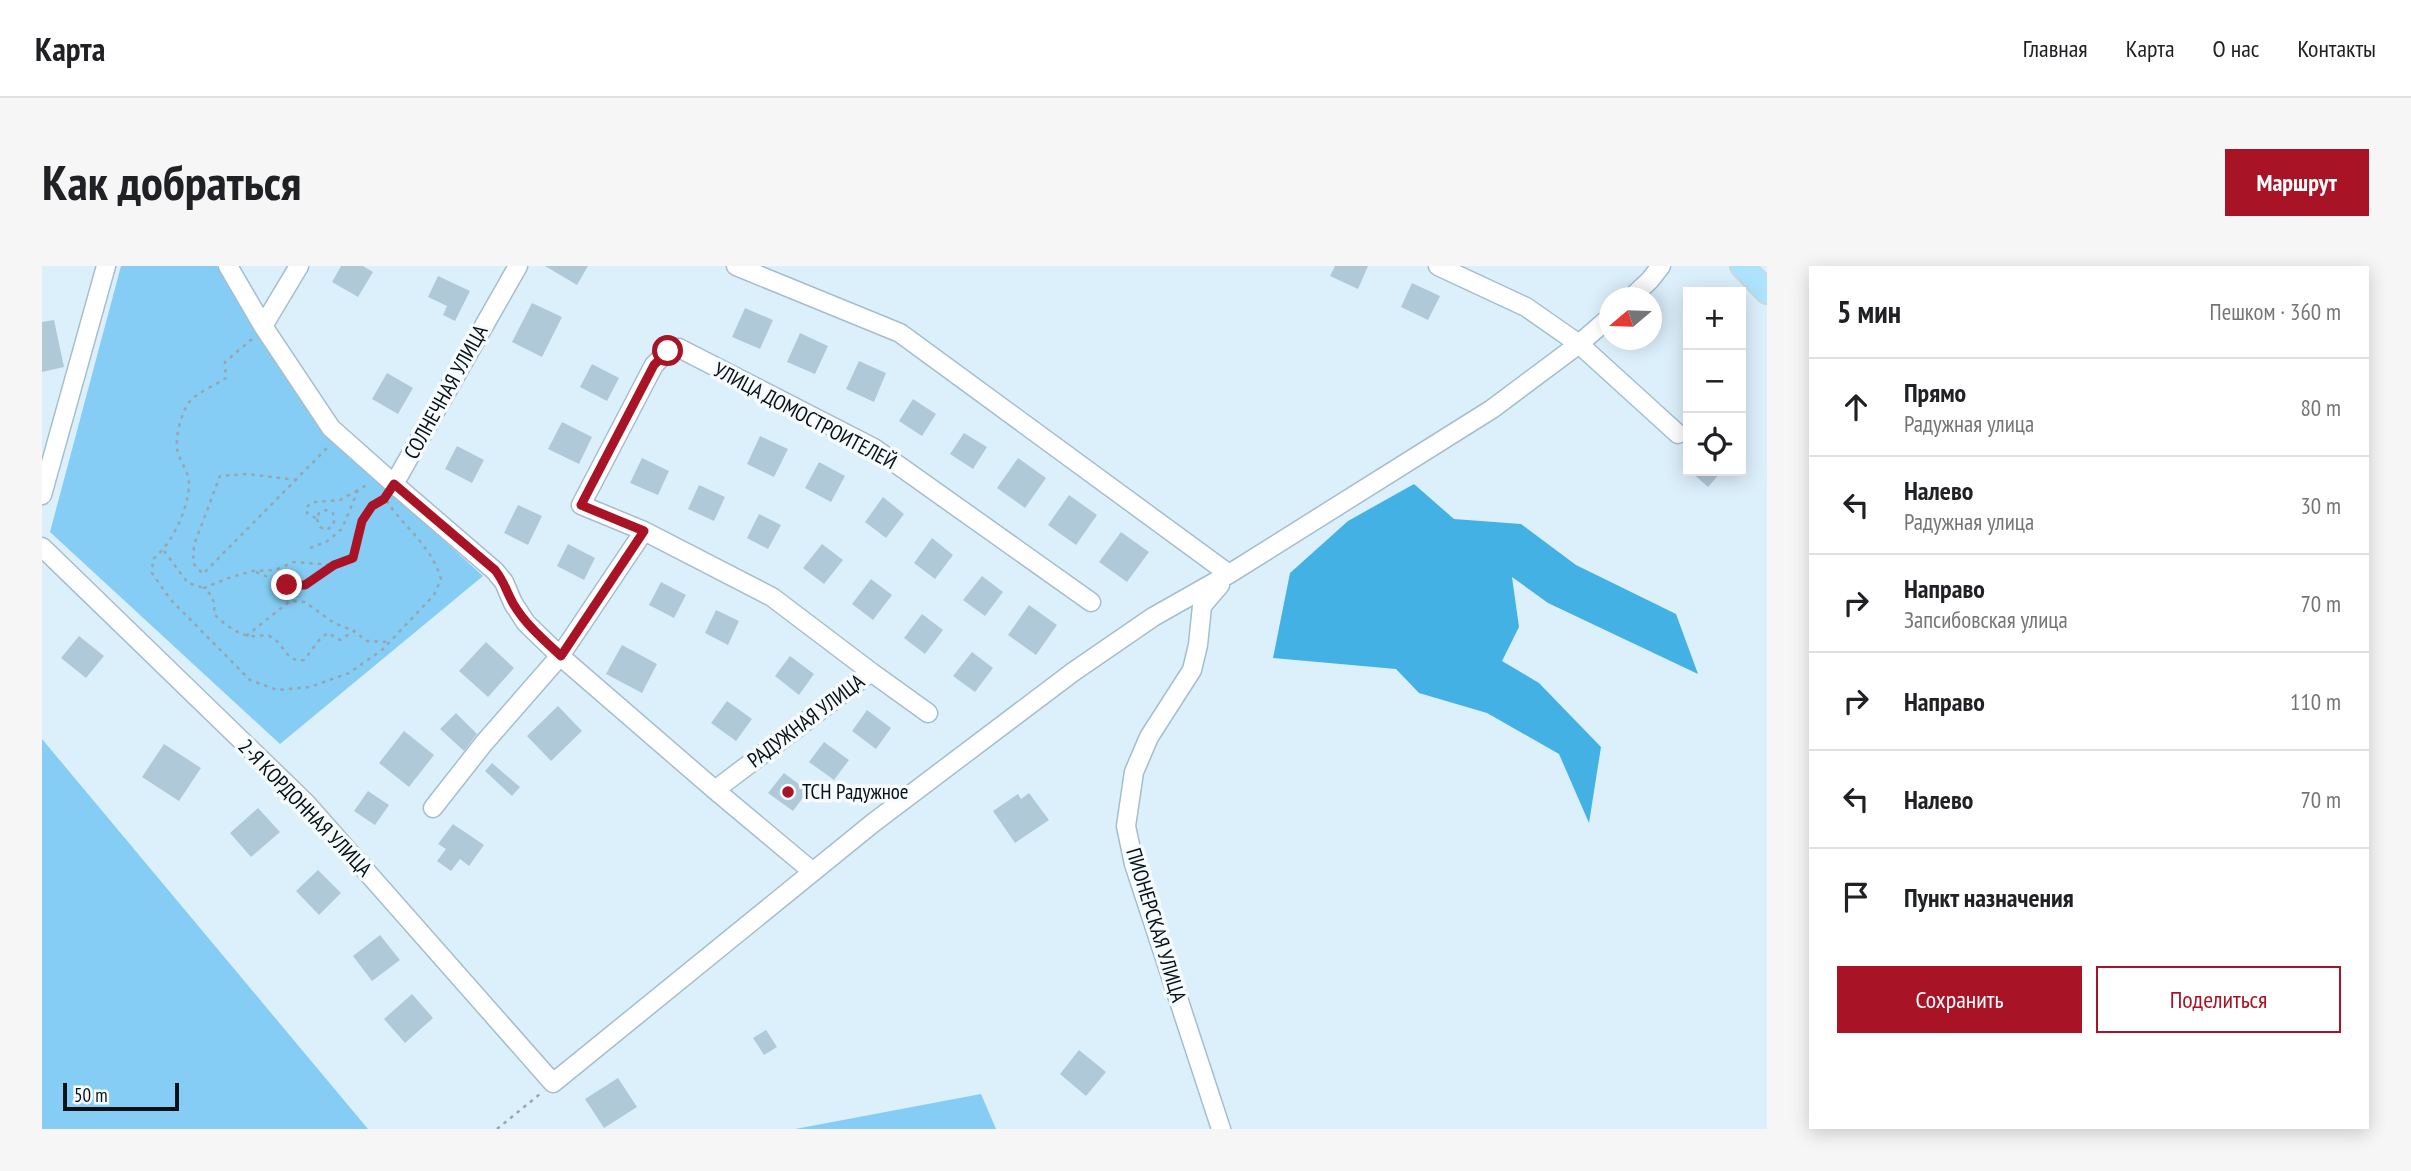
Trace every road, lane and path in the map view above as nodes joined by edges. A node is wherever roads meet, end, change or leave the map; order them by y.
1 (106, 266) edge
2 (228, 266) edge
3 (299, 266) edge
4 (518, 266) edge
5 (736, 266) edge
6 (1438, 266) edge
7 (1661, 266) edge
8 (1742, 266) edge
9 (1643, 287) edge
10 (1767, 292) edge
11 (1599, 326) edge
12 (267, 331) junction
13 (1579, 344) junction
14 (654, 365) joint
15 (1678, 434) dead end
16 (340, 436) junction
17 (377, 469) junction
18 (297, 480) junction
19 (358, 490) junction
20 (389, 492) junction
21 (42, 495) edge
22 (329, 501) junction
23 (326, 510) junction
24 (317, 519) junction
25 (644, 531) junction
26 (42, 547) edge
27 (310, 548) dead end
28 (164, 551) junction
29 (334, 565) junction
30 (253, 571) junction
31 (1229, 574) junction
32 (204, 588) junction
33 (1091, 602) dead end
34 (355, 631) junction
35 (246, 636) junction
36 (390, 641) junction
37 (561, 656) junction
38 (871, 672) junction
39 (928, 713) dead end
40 (715, 790) junction
41 (433, 808) dead end
42 (813, 872) junction
43 (553, 1083) junction
44 (497, 1129) edge
45 (1221, 1129) edge

1 - 21 street
2 - 12 street, СОЛНЕЧНАЯ УЛИЦА
3 - 12 street
4 - 20 street, СОЛНЕЧНАЯ УЛИЦА
5 - 31 street
6 - 13 street
7 - 9 street
8 - 10 main road
11 - 13 street
12 - 16 street, СОЛНЕЧНАЯ УЛИЦА
12 - 28 path
13 - 15 street
13 - 31 street
14 - 25 street, РАДУЖНАЯ УЛИЦА
14 - 33 street, УЛИЦА ДОМОСТРОИТЕЛЕЙ
16 - 17 street, СОЛНЕЧНАЯ УЛИЦА
16 - 18 path
17 - 19 path
17 - 20 street, СОЛНЕЧНАЯ УЛИЦА
18 - 18 path
19 - 22 path
19 - 27 path
20 - 29 path
20 - 36 path
20 - 37 street
22 - 23 path
22 - 24 path
23 - 24 path
23 - 24 path
25 - 37 street
25 - 38 street, РАДУЖНАЯ УЛИЦА
26 - 43 street, 2-Я КОРДОННАЯ УЛИЦА
28 - 32 path
28 - 36 path
29 - 30 path
29 - 30 path
30 - 32 path
31 - 42 street
31 - 45 street, ПИОНЕРСКАЯ УЛИЦА
32 - 35 path
34 - 35 path
34 - 35 path
34 - 36 path
37 - 40 street
37 - 41 street
38 - 39 street
38 - 40 street, РАДУЖНАЯ УЛИЦА
40 - 42 street
42 - 43 street
43 - 44 path

